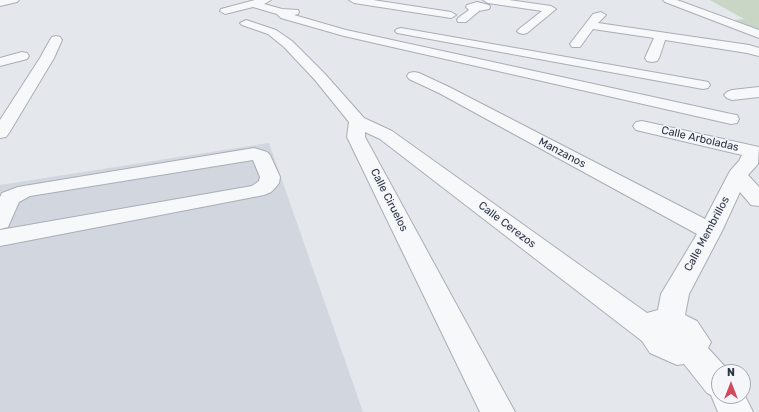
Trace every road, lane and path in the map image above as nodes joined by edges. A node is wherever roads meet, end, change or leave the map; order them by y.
1 (14, 0) edge
2 (266, 0) edge
3 (354, 0) edge
4 (430, 0) edge
5 (369, 1) edge
6 (666, 1) edge
7 (0, 3) edge
8 (255, 4) junction
9 (483, 4) edge
10 (413, 9) junction
11 (225, 11) dead end
12 (281, 12) junction
13 (451, 15) dead end
14 (602, 15) dead end
15 (462, 20) dead end
16 (246, 23) dead end
17 (358, 24) dead end
18 (592, 25) junction
19 (390, 29) dead end
20 (524, 31) dead end
21 (759, 34) edge
22 (661, 36) junction
23 (56, 40) dead end
24 (576, 44) dead end
25 (759, 52) edge
26 (22, 56) dead end
27 (652, 58) dead end
28 (0, 62) edge
29 (624, 72) junction
30 (414, 76) dead end
31 (644, 76) junction
32 (703, 85) dead end
33 (759, 92) edge
34 (732, 95) dead end
35 (645, 100) junction
36 (667, 105) junction
37 (731, 119) dead end
38 (358, 122) junction
39 (642, 126) dead end
40 (668, 132) junction
41 (0, 133) edge
42 (692, 137) junction
43 (746, 160) edge
44 (759, 200) edge
45 (0, 222) edge
46 (710, 231) junction
47 (0, 238) edge
48 (661, 327) junction
49 (711, 374) edge
50 (498, 412) edge

1 - 7 street
2 - 8 street
3 - 5 street
4 - 10 street
5 - 10 street
6 - 21 street
8 - 11 street
8 - 12 street
9 - 15 street
9 - 20 street
10 - 13 street
12 - 17 street
12 - 35 street
14 - 18 street
16 - 38 street
18 - 22 street
18 - 24 street
19 - 29 street
22 - 25 street
22 - 27 street
23 - 41 street
26 - 28 street
29 - 31 street
29 - 35 street
30 - 46 street, Manzanos
31 - 32 street
31 - 36 street
33 - 34 street
35 - 36 street
35 - 40 street
36 - 37 street
36 - 42 street
38 - 48 street, Calle Cerezos
38 - 50 street, Calle Ciruelos
39 - 40 street, Calle Arboladas
40 - 42 street, Calle Arboladas
42 - 43 street, Calle Arboladas
43 - 44 street
43 - 46 street, Calle Membrillos
45 - 47 street
46 - 48 street, Calle Membrillos
48 - 49 street, Calle Cerezos

